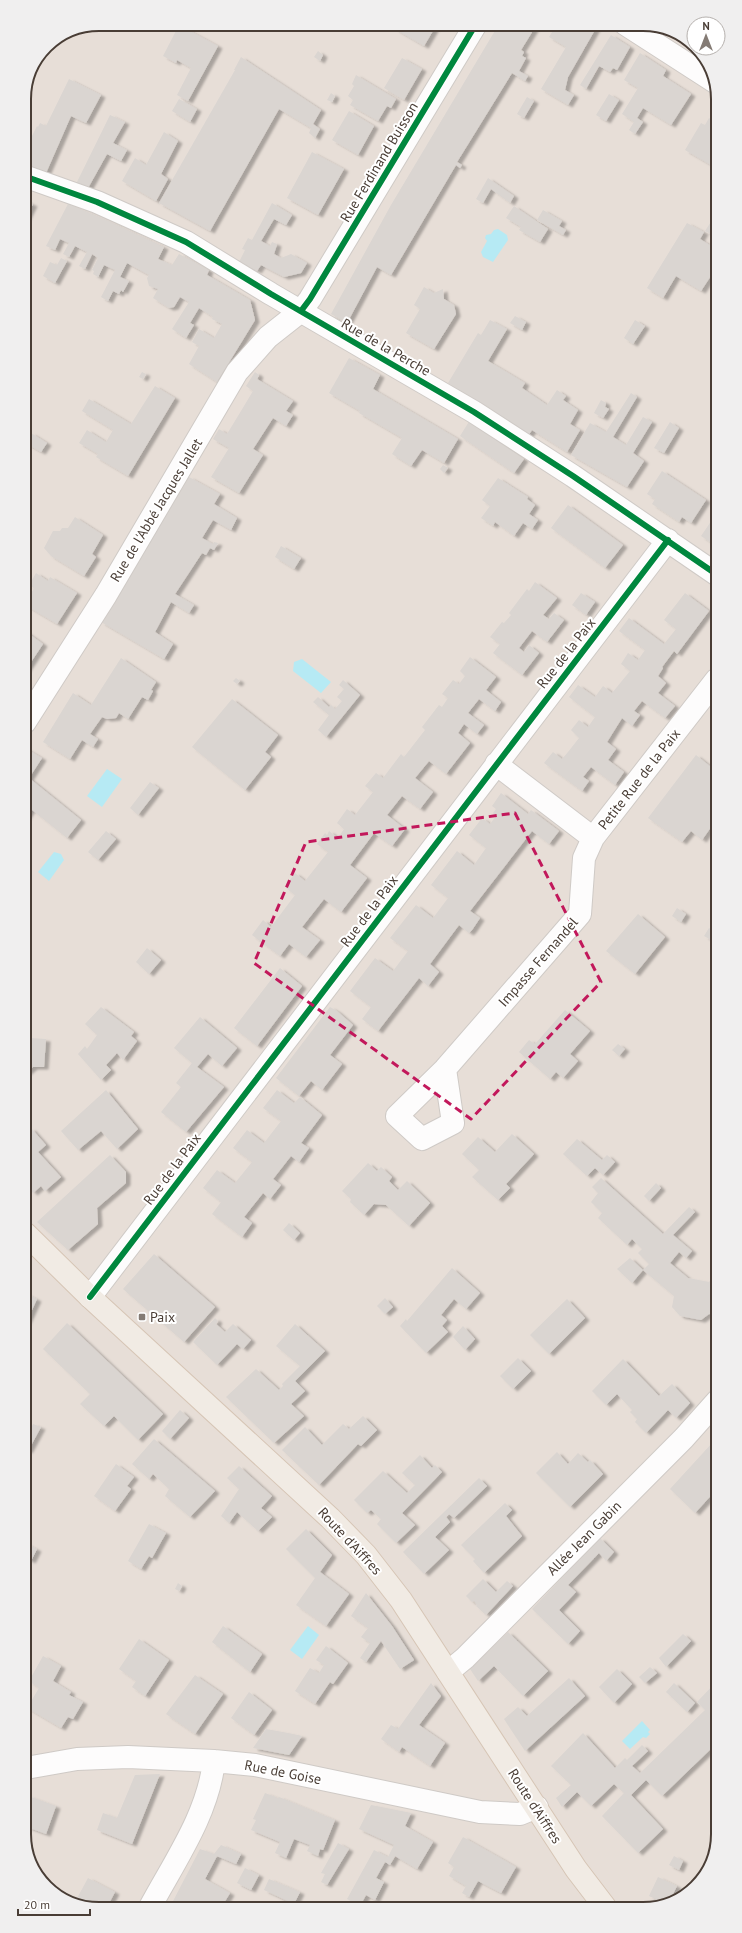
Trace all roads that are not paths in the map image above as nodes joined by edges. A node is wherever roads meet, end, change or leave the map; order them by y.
1 (472, 31) edge
2 (636, 31) edge
3 (708, 77) edge
4 (31, 178) edge
5 (301, 311) junction
6 (668, 540) junction
7 (711, 570) edge
8 (711, 686) edge
9 (31, 713) edge
10 (496, 764) junction
11 (593, 838) junction
12 (444, 1069) dead end
13 (31, 1239) edge
14 (90, 1297) junction
15 (711, 1408) edge
16 (448, 1672) junction
17 (214, 1761) junction
18 (31, 1767) edge
19 (536, 1807) junction
20 (153, 1902) edge
21 (601, 1902) edge

1 - 5 street, Rue Ferdinand Buisson
2 - 3 street
4 - 5 street, Rue de la Perche
5 - 6 street, Rue de la Perche
5 - 9 street, Rue de l'Abbé Jacques Jallet
6 - 7 street, Rue de la Perche
6 - 10 street, Rue de la Paix
8 - 11 street, Petite Rue de la Paix
10 - 11 street, Petite Rue de la Paix
10 - 14 street, Rue de la Paix
11 - 12 street, Impasse Fernandel
13 - 14 main road, Route d'Aiffres
14 - 16 main road, Route d'Aiffres
15 - 16 street, Allée Jean Gabin
16 - 19 main road, Route d'Aiffres
17 - 18 street, Rue de Goise
17 - 19 street, Rue de Goise
17 - 20 street
19 - 21 main road, Route d'Aiffres

